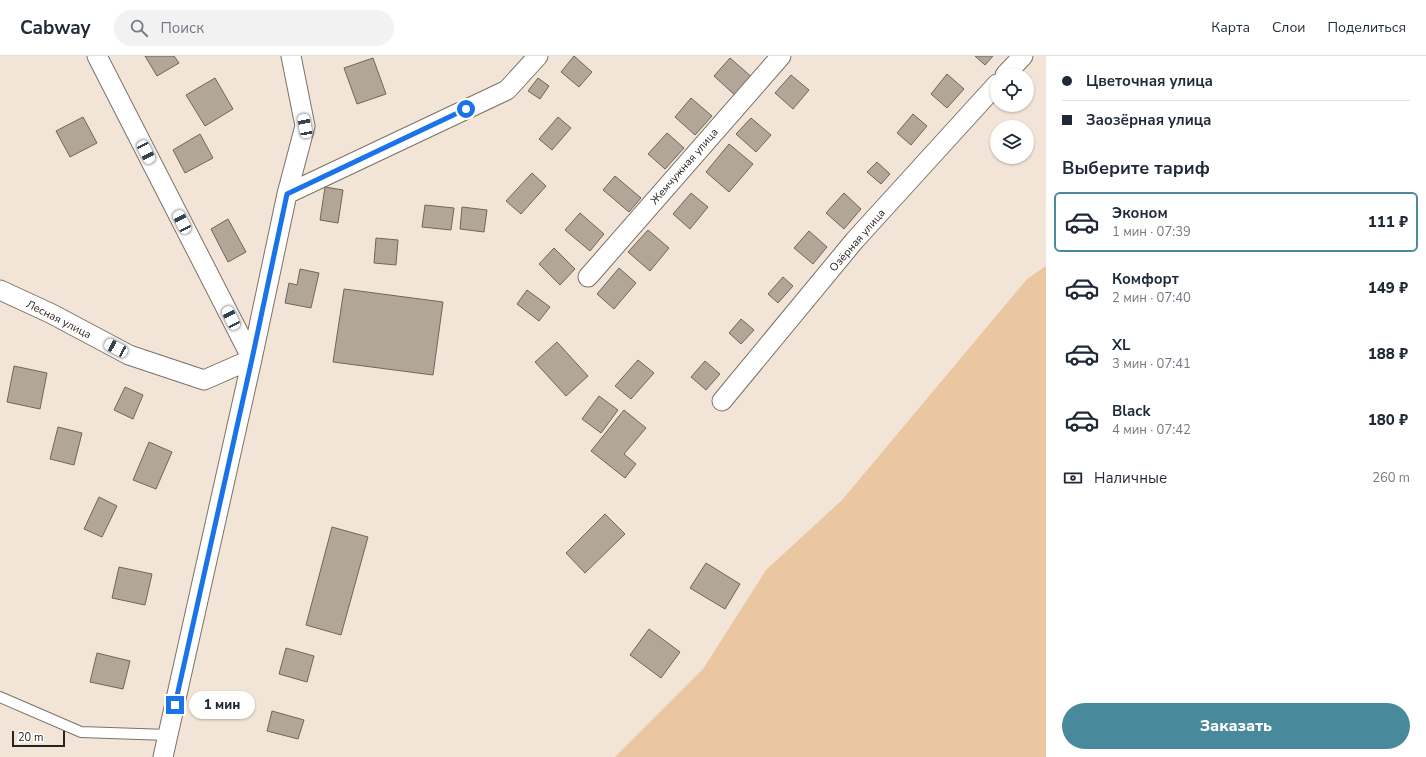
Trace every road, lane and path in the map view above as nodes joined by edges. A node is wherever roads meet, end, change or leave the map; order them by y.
1 (97, 56) edge
2 (291, 56) edge
3 (538, 56) edge
4 (781, 56) edge
5 (1023, 56) edge
6 (1012, 68) edge
7 (990, 92) edge
8 (287, 194) junction
9 (588, 277) dead end
10 (0, 290) edge
11 (252, 359) junction
12 (722, 401) dead end
13 (0, 697) edge
14 (168, 735) junction
15 (163, 757) edge

1 - 11 street
2 - 8 street
3 - 8 street
4 - 9 street, Жемчужная улица
5 - 6 street
7 - 12 street, Озёрная улица
8 - 11 street
10 - 11 street, Лесная улица
11 - 14 street
13 - 14 lane
14 - 15 street

